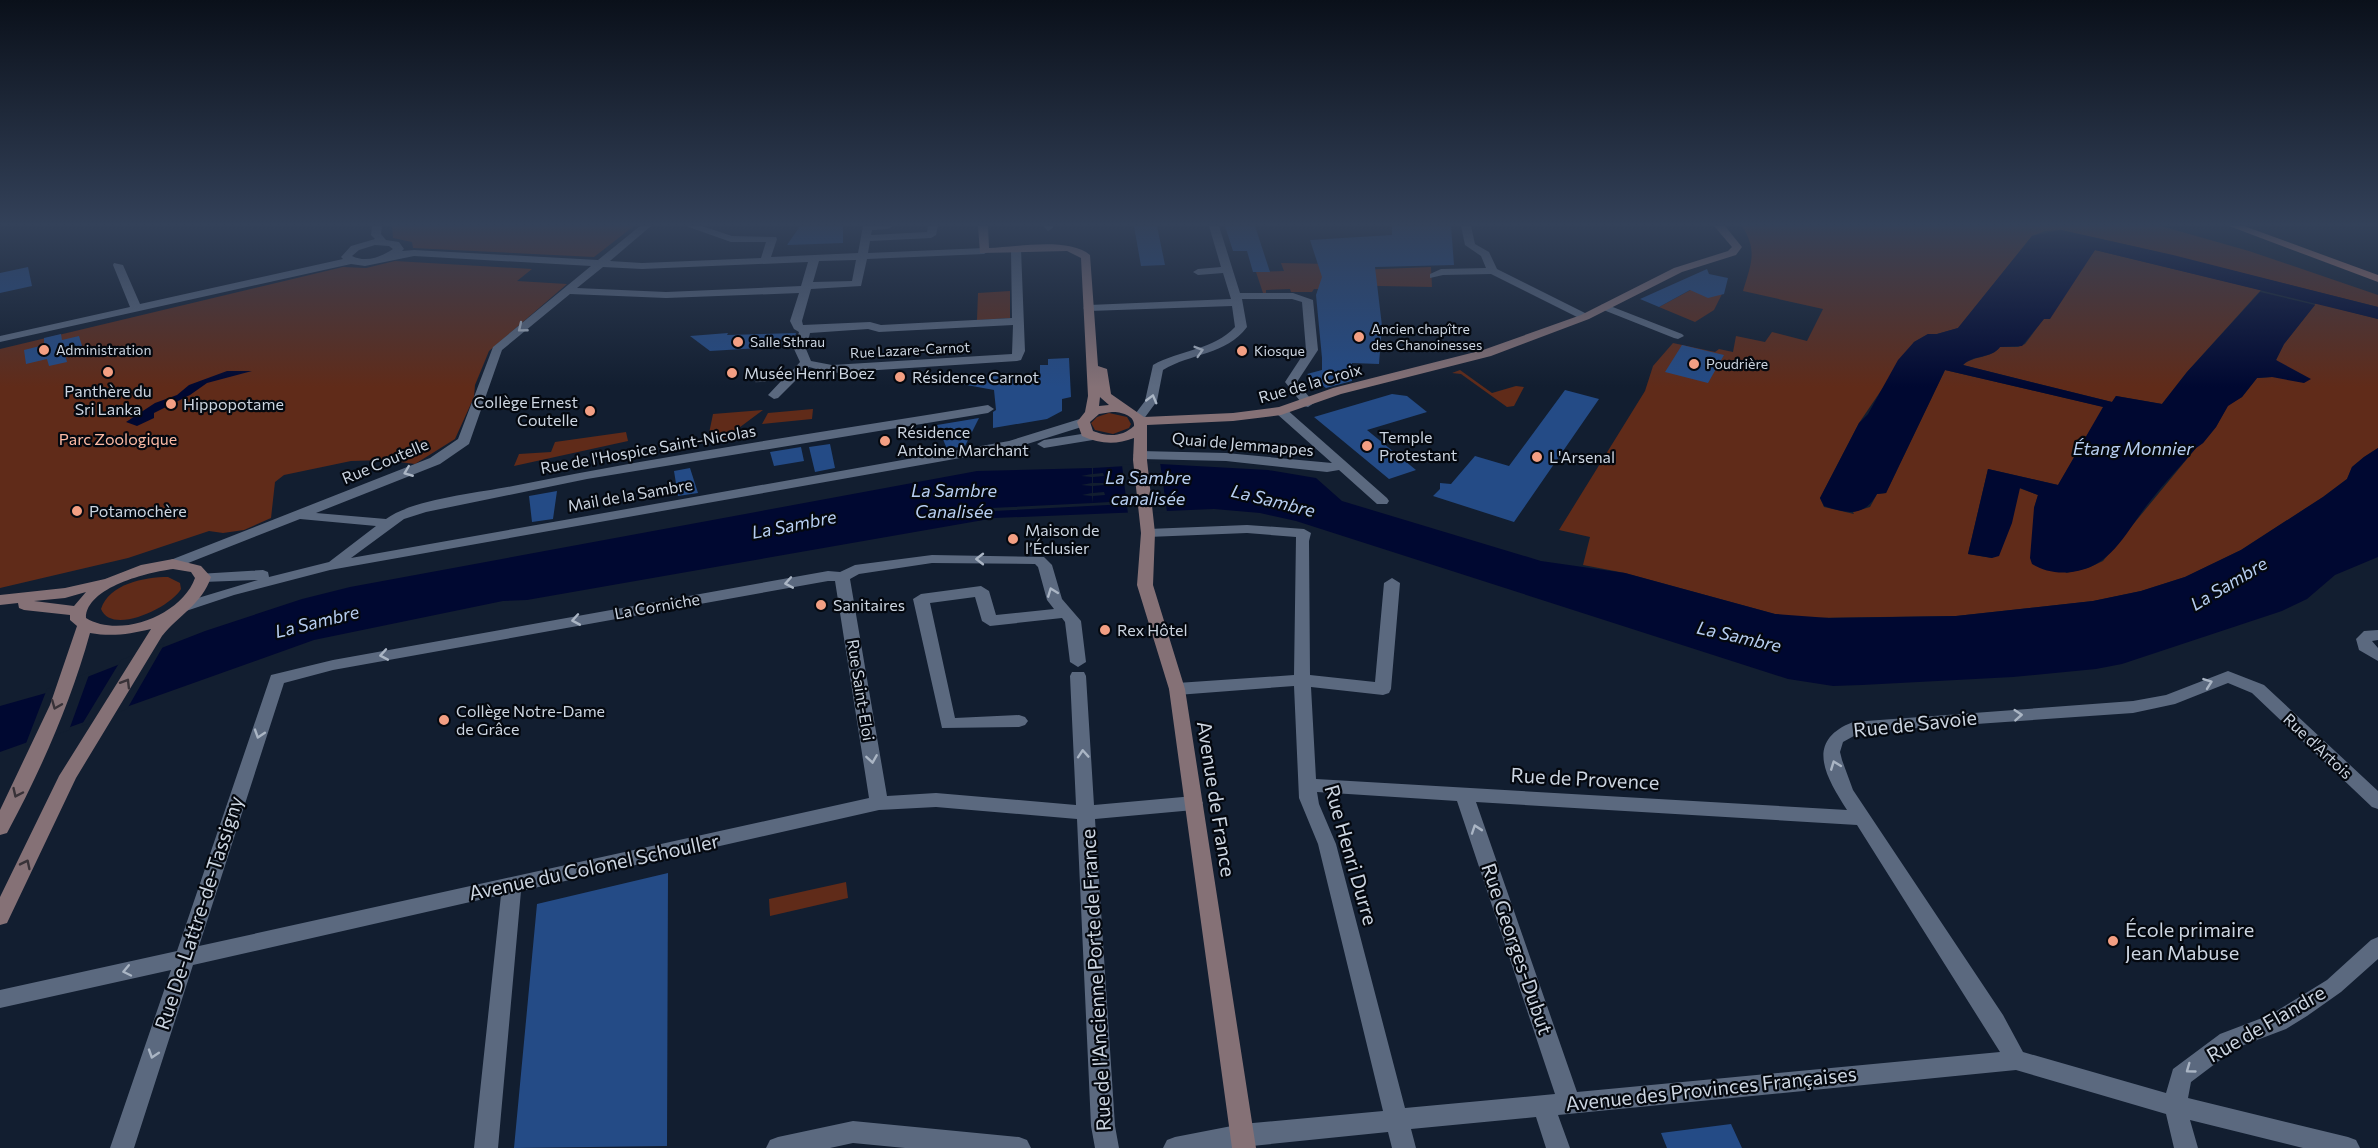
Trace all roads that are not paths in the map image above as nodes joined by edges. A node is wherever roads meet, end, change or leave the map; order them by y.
1 (124, 280) edge
2 (262, 280) edge
3 (581, 280) edge
4 (808, 280) edge
5 (858, 280) edge
6 (1017, 280) edge
7 (1086, 280) edge
8 (1229, 280) edge
9 (1510, 280) edge
10 (1659, 280) edge
11 (806, 287) junction
12 (567, 291) junction
13 (1236, 299) junction
14 (1605, 307) junction
15 (136, 308) junction
16 (1089, 308) junction
17 (1585, 317) junction
18 (1018, 321) junction
19 (805, 330) junction
20 (1090, 331) junction
21 (1678, 336) dead end
22 (0, 339) edge
23 (806, 363) junction
24 (794, 374) junction
25 (768, 376) tunnel mouth
26 (774, 395) dead end
27 (1308, 403) junction
28 (988, 409) dead end
29 (1124, 410) junction
30 (1281, 411) junction
31 (1087, 418) junction
32 (1140, 422) junction
33 (1094, 436) junction
34 (1108, 439) junction
35 (1011, 445) junction
36 (1140, 459) junction
37 (1343, 465) junction
38 (1382, 501) dead end
39 (301, 516) junction
40 (388, 523) junction
41 (1148, 525) junction
42 (236, 541) junction
43 (1039, 560) joint
44 (173, 564) junction
45 (330, 566) junction
46 (200, 573) junction
47 (842, 577) junction
48 (114, 580) junction
49 (1392, 583) dead end
50 (0, 600) edge
51 (0, 605) edge
52 (78, 611) junction
53 (177, 611) junction
54 (1065, 613) junction
55 (84, 627) junction
56 (2378, 635) edge
57 (2378, 656) edge
58 (278, 679) joint
59 (1302, 680) junction
60 (1177, 689) junction
61 (2258, 689) joint
62 (1019, 721) dead end
63 (1308, 785) junction
64 (1464, 794) junction
65 (2378, 802) edge
66 (879, 803) junction
67 (1194, 804) junction
68 (1086, 813) junction
69 (1860, 818) junction
70 (0, 828) edge
71 (512, 884) junction
72 (0, 917) edge
73 (2378, 946) edge
74 (184, 959) junction
75 (0, 999) edge
76 (2016, 1059) junction
77 (1569, 1103) junction
78 (1544, 1106) junction
79 (2175, 1106) junction
80 (1398, 1120) junction
81 (1243, 1142) edge
82 (785, 1147) edge
83 (122, 1148) edge
84 (486, 1148) edge
85 (1019, 1148) edge
86 (1107, 1148) edge
87 (1176, 1148) edge
88 (1404, 1148) edge
89 (1558, 1148) edge
90 (2186, 1148) edge
91 (2348, 1148) edge

1 - 15 street
2 - 15 street
3 - 12 street, Rue Coutelle
4 - 11 street
5 - 11 street
6 - 18 street
7 - 16 main road
8 - 13 street
9 - 17 street
10 - 14 main road, Rue de la Croix
11 - 12 street
11 - 19 street
12 -> 39 street, Rue Coutelle
13 - 16 street
13 - 27 street
32 -> 13 street
14 - 17 main road, Rue de la Croix
14 - 21 street
15 - 22 street
16 - 20 main road
17 - 27 main road, Rue de la Croix
18 - 19 street
18 - 23 street, Rue Lazare-Carnot
19 - 23 street
20 - 29 main road
20 - 31 main road
23 - 24 street
24 - 25 street
24 - 26 street
27 - 30 main road, Rue de la Croix
28 - 40 street, Rue de l'Hospice Saint-Nicolas
29 - 31 main road
29 - 32 main road
30 - 32 main road, Rue de la Croix
30 - 37 street
31 - 33 main road
31 - 35 street, Mail de la Sambre
32 - 34 main road
32 - 36 main road, Avenue de France
33 - 34 main road
33 - 35 street
34 - 36 main road
35 - 45 street, Mail de la Sambre
36 - 37 street, Quai de Jemmappes
36 - 41 main road, Avenue de France
37 - 38 street
39 - 40 street
39 - 42 street, Rue Coutelle
40 - 45 street, Rue de l'Hospice Saint-Nicolas
41 - 59 street, Rue Henri Durre
41 - 60 main road, Avenue de France
42 - 44 street
42 - 46 street
43 -> 47 street, La Corniche
54 -> 43 street, Rue de l'Ancienne Porte de France
44 - 46 main road
44 - 48 main road
45 - 46 street
45 - 53 street, Mail de la Sambre
46 - 53 main road
47 -> 58 street, La Corniche
47 -> 66 street, Rue Saint-Eloi
48 - 50 main road
48 - 52 main road
49 - 59 street
51 - 52 main road
52 - 55 main road
53 - 55 main road
72 -> 53 main road
54 - 62 street
68 -> 54 street, Rue de l'Ancienne Porte de France
55 -> 70 main road
56 - 57 street
58 -> 74 street, Rue De-Lattre-de-Tassigny
59 - 60 street
59 - 63 street, Rue Henri Durre
60 - 67 main road, Avenue de France
61 - 65 street, Rue d'Artois
69 -> 61 street, Rue de Savoie
63 - 64 street, Rue de Provence
63 - 80 street, Rue Henri Durre
64 - 69 street, Rue de Provence
77 -> 64 street, Rue Georges-Dubut
66 - 68 street, Avenue du Colonel Schouller
66 - 71 street, Avenue du Colonel Schouller
67 - 68 street, Avenue du Colonel Schouller
67 - 81 main road, Avenue de France
68 - 86 street, Rue de l'Ancienne Porte de France
69 - 76 street, Rue de Savoie
71 - 74 street, Avenue du Colonel Schouller
71 - 84 street
73 -> 79 street, Rue de Flandre
74 -> 75 street, Avenue du Colonel Schouller
74 -> 83 street, Rue De-Lattre-de-Tassigny
76 - 77 street, Avenue des Provinces Françaises
76 - 79 street, Avenue des Provinces Françaises
77 - 78 street, Avenue des Provinces Françaises
78 - 80 street, Avenue des Provinces Françaises
78 - 89 street
79 - 90 street, Rue de Flandre
79 - 91 street, Avenue des Provinces Françaises
80 - 81 street, Avenue des Provinces Françaises
80 - 88 street, Rue Henri Durre
81 - 87 street, Avenue des Provinces Françaises
82 - 85 street

